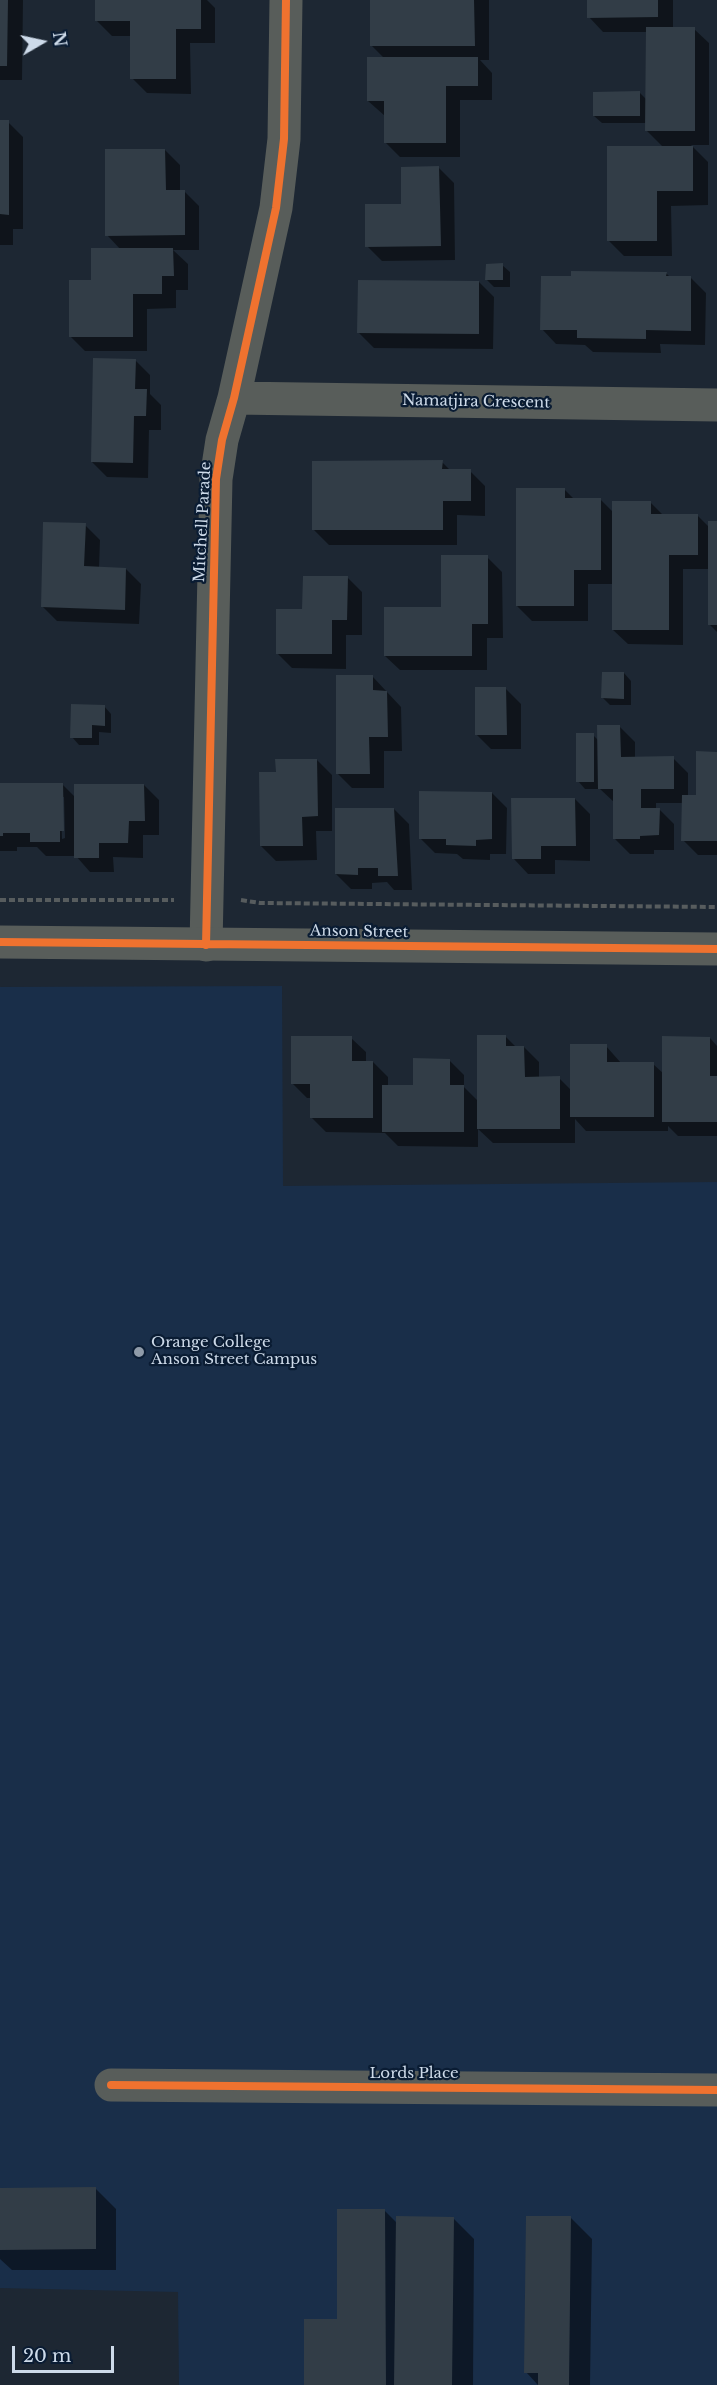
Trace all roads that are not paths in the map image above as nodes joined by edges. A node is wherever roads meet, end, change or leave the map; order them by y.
1 (286, 0) edge
2 (234, 398) junction
3 (717, 405) edge
4 (0, 942) edge
5 (206, 945) junction
6 (717, 949) edge
7 (111, 2085) dead end
8 (717, 2090) edge

1 - 2 street, Mitchell Parade
2 - 3 street, Namatjira Crescent
2 - 5 street, Mitchell Parade
4 - 5 street, Anson Street
5 - 6 street, Anson Street
7 - 8 street, Lords Place

